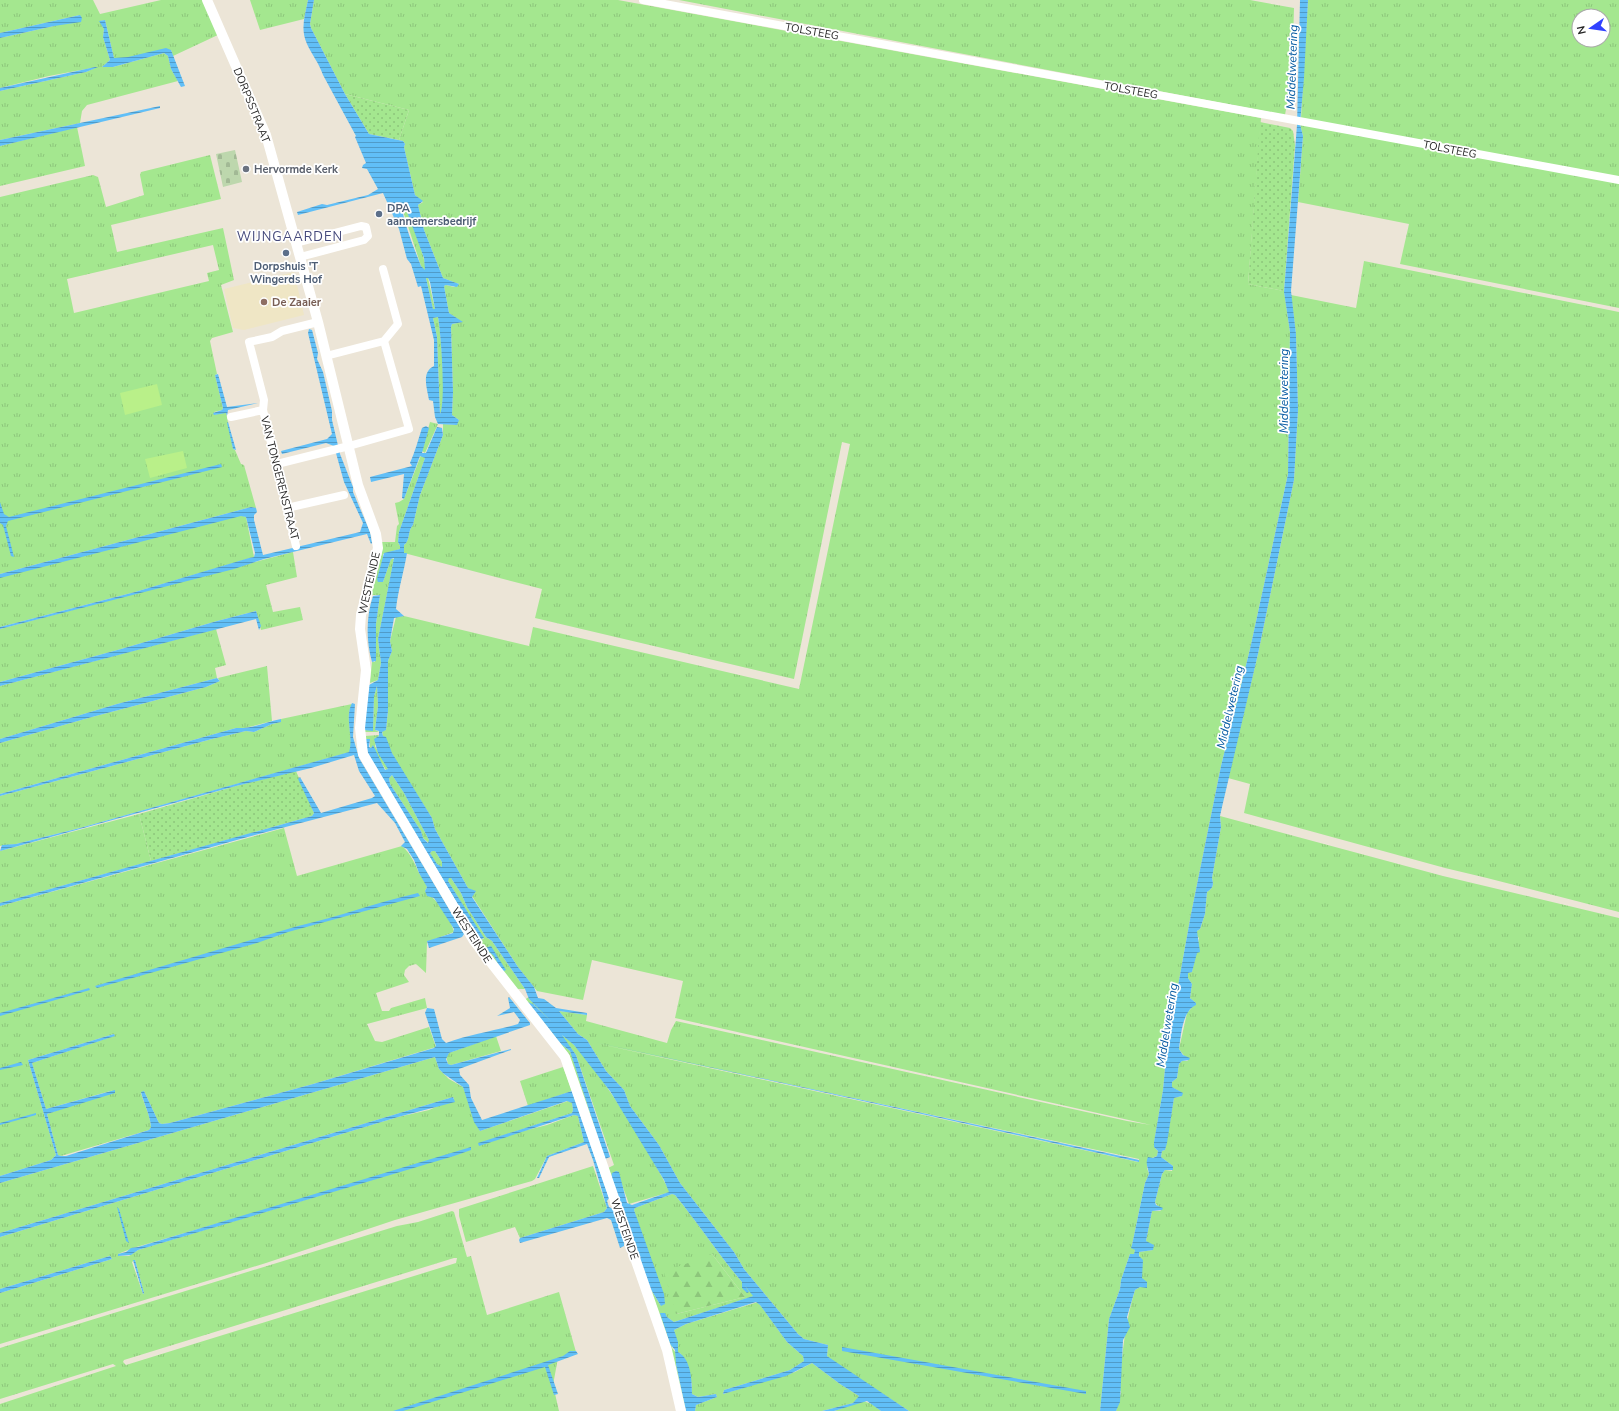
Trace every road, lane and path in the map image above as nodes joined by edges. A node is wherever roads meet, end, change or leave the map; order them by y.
1 (207, 0) edge
2 (643, 0) edge
3 (1619, 180) edge
4 (296, 243) junction
5 (300, 257) junction
6 (383, 269) dead end
7 (318, 322) junction
8 (384, 341) junction
9 (326, 356) junction
10 (263, 410) junction
11 (230, 417) dead end
12 (340, 448) junction
13 (277, 464) junction
14 (344, 495) dead end
15 (287, 508) junction
16 (296, 546) dead end
17 (681, 1411) edge

1 - 4 street, DORPSSTRAAT
2 - 3 street, TOLSTEEG
4 - 5 street, DORPSSTRAAT
4 - 5 street
5 - 7 street, DORPSSTRAAT
6 - 8 street
7 - 9 street, DORPSSTRAAT
7 - 10 street, VAN TONGERENSTRAAT
8 - 9 street
8 - 12 street
9 - 12 street, DORPSSTRAAT
10 - 11 street, VAN TONGERENSTRAAT
10 - 13 street, VAN TONGERENSTRAAT
12 - 13 street
12 - 17 street, WESTEINDE
13 - 15 street, VAN TONGERENSTRAAT
14 - 15 street
15 - 16 street, VAN TONGERENSTRAAT

